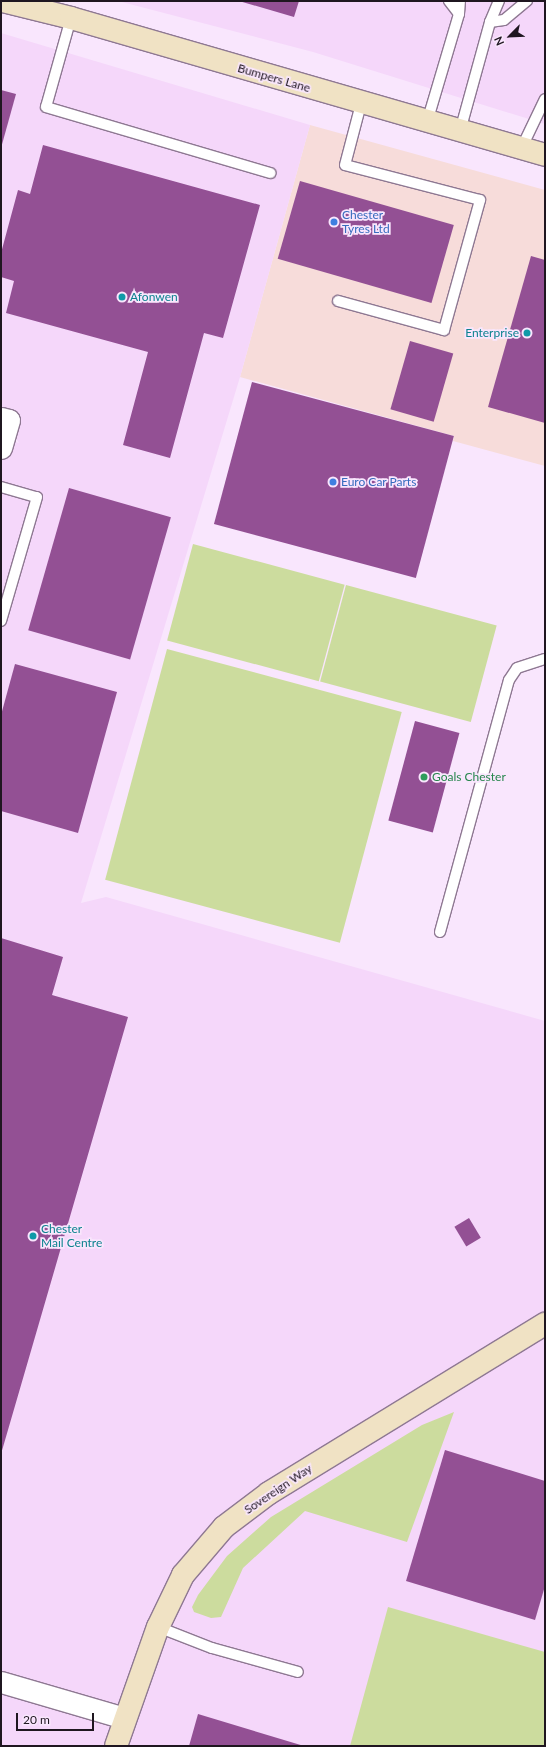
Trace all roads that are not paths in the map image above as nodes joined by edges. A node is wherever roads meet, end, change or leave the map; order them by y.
1 (449, 1) edge
2 (460, 1) edge
3 (499, 1) edge
4 (527, 1) edge
5 (8, 2) edge
6 (459, 14) junction
7 (71, 18) junction
8 (490, 22) junction
9 (545, 99) edge
10 (361, 104) junction
11 (427, 122) junction
12 (460, 131) junction
13 (522, 147) junction
14 (545, 155) edge
15 (270, 173) dead end
16 (338, 301) dead end
17 (5, 419) edge
18 (1, 448) edge
19 (1, 487) edge
20 (1, 621) edge
21 (545, 659) edge
22 (440, 932) dead end
23 (545, 1324) edge
24 (158, 1627) junction
25 (298, 1672) dead end
26 (1, 1682) edge
27 (124, 1718) junction
28 (116, 1746) edge

1 - 6 lane
2 - 6 lane
3 - 8 lane
4 - 8 lane
5 - 7 street, Bumpers Lane
6 - 11 lane
7 - 10 street, Bumpers Lane
7 - 15 lane
8 - 12 lane
9 - 13 lane
10 - 11 street, Bumpers Lane
10 - 16 lane
11 - 12 street, Bumpers Lane
12 - 13 street, Bumpers Lane
13 - 14 street, Bumpers Lane
17 - 18 street
19 - 20 lane
21 - 22 lane
23 - 24 street, Sovereign Way
24 - 25 lane
24 - 27 street, Sovereign Way
26 - 27 street
27 - 28 street, Sovereign Way

